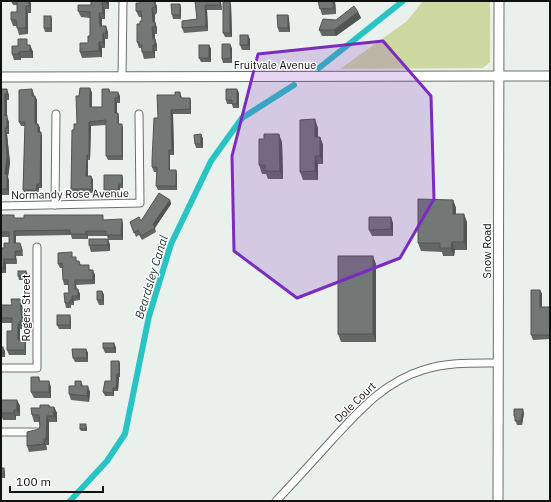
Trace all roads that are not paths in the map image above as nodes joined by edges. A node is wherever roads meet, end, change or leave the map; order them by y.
1 (123, 1) edge
2 (499, 1) edge
3 (550, 76) edge
4 (1, 77) edge
5 (122, 77) junction
6 (499, 77) junction
7 (56, 114) dead end
8 (139, 114) dead end
9 (55, 205) junction
10 (1, 206) edge
11 (37, 247) dead end
12 (498, 363) junction
13 (1, 368) edge
14 (1, 432) edge
15 (37, 432) edge
16 (276, 501) edge
17 (498, 501) edge

1 - 5 street
2 - 6 main road, Snow Road
3 - 6 main road, Fruitvale Avenue
4 - 5 main road, Fruitvale Avenue
5 - 6 main road, Fruitvale Avenue
6 - 12 main road, Snow Road
7 - 9 street
8 - 9 street, Normandy Rose Avenue
9 - 10 street, Normandy Rose Avenue
11 - 13 street, Rogers Street
12 - 16 street, Dole Court
12 - 17 main road, Snow Road
14 - 15 street

